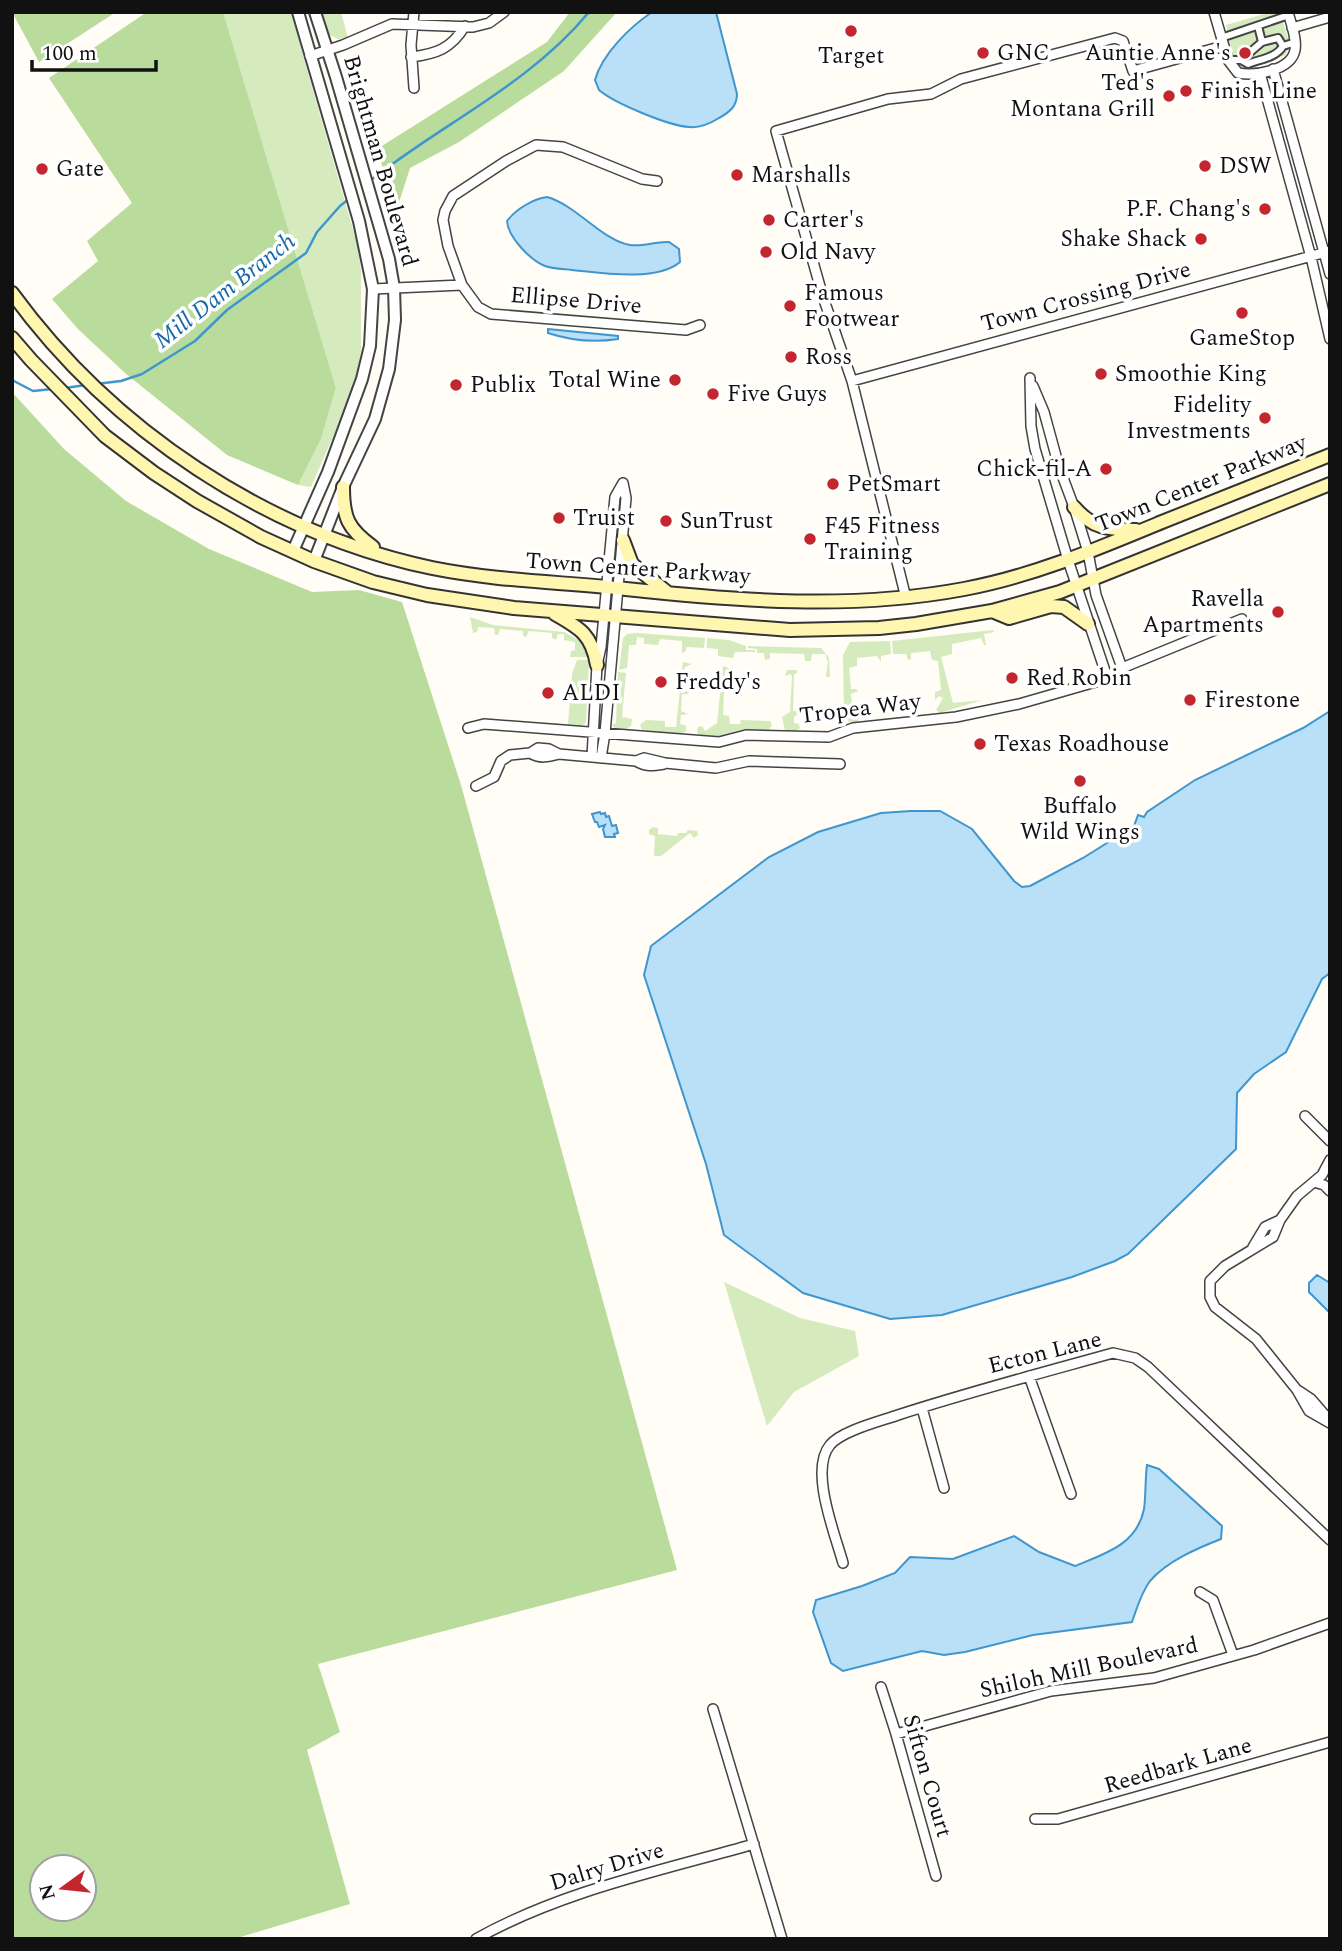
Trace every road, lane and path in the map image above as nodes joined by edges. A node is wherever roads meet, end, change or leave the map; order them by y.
1 (298, 12) edge
2 (315, 12) edge
3 (414, 12) edge
4 (504, 12) edge
5 (1214, 12) edge
6 (1288, 14) edge
7 (1330, 17) edge
8 (413, 25) junction
9 (465, 26) junction
10 (1258, 26) junction
11 (1292, 27) junction
12 (1222, 42) junction
13 (1265, 42) junction
14 (1296, 42) junction
15 (1282, 49) junction
16 (326, 51) junction
17 (310, 56) junction
18 (1269, 56) junction
19 (411, 57) junction
20 (1228, 60) junction
21 (1245, 62) junction
22 (1287, 63) junction
23 (1273, 69) junction
24 (1260, 73) junction
25 (1248, 75) junction
26 (414, 88) dead end
27 (657, 181) dead end
28 (1327, 252) edge
29 (1311, 257) junction
30 (1330, 274) edge
31 (461, 285) junction
32 (394, 288) junction
33 (373, 289) junction
34 (12, 293) edge
35 (700, 325) dead end
36 (12, 338) edge
37 (1330, 339) edge
38 (852, 381) junction
39 (1330, 455) edge
40 (1330, 484) edge
41 (344, 487) junction
42 (1330, 491) edge
43 (1312, 492) junction
44 (1074, 507) junction
45 (305, 526) junction
46 (1143, 530) junction
47 (325, 534) junction
48 (623, 540) junction
49 (293, 551) junction
50 (1088, 552) junction
51 (385, 556) junction
52 (1068, 560) junction
53 (314, 561) junction
54 (1094, 578) junction
55 (1077, 585) junction
56 (612, 588) junction
57 (668, 593) junction
58 (906, 598) junction
59 (548, 611) junction
60 (992, 611) junction
61 (610, 616) junction
62 (1242, 619) dead end
63 (1088, 624) junction
64 (597, 665) junction
65 (1122, 668) junction
66 (1107, 677) junction
67 (468, 728) dead end
68 (592, 733) junction
69 (605, 733) junction
70 (596, 757) junction
71 (840, 764) dead end
72 (476, 786) dead end
73 (1305, 1116) dead end
74 (1330, 1142) edge
75 (1330, 1160) edge
76 (1314, 1182) junction
77 (1330, 1191) edge
78 (1029, 1376) junction
79 (922, 1408) junction
80 (1330, 1422) edge
81 (944, 1488) dead end
82 (1071, 1493) dead end
83 (1330, 1540) edge
84 (843, 1563) dead end
85 (1200, 1592) dead end
86 (1330, 1623) edge
87 (1233, 1655) junction
88 (881, 1686) dead end
89 (713, 1709) dead end
90 (896, 1734) junction
91 (1330, 1742) edge
92 (1035, 1819) dead end
93 (754, 1844) junction
94 (936, 1876) dead end
95 (476, 1939) edge
96 (782, 1939) edge

1 - 17 street, Brightman Boulevard
2 - 16 street, Brightman Boulevard
3 - 8 street
4 - 9 street
5 - 12 street
6 - 10 street
6 - 11 street
7 - 11 street
8 - 9 street
8 - 16 street
8 - 19 street
9 - 19 street
10 - 12 street
10 - 13 street
11 - 14 street
12 - 20 street
12 - 38 street
13 - 15 street
13 - 18 street
13 - 21 street
14 - 15 street
14 - 22 street
15 - 18 street
15 - 22 street
16 - 17 street
16 - 32 street, Brightman Boulevard
17 - 33 street, Brightman Boulevard
18 - 21 street
19 - 26 street
20 - 21 street
20 - 25 street
21 - 25 street
22 - 23 street
23 - 24 street
23 - 28 street
24 - 25 street
24 - 29 street
27 - 31 street, Ellipse Drive
28 - 29 street, Town Crossing Drive
28 - 30 street
29 - 37 street
29 - 38 street, Town Crossing Drive
31 - 32 street
31 - 35 street, Ellipse Drive
32 - 33 street
32 - 41 street, Brightman Boulevard
33 - 45 street, Brightman Boulevard
34 - 45 main road, Town Center Parkway
36 - 49 main road
38 - 58 street
39 - 46 main road, Town Center Parkway
40 - 43 main road
41 - 47 street, Brightman Boulevard
41 - 51 main road
42 - 43 main road
43 - 54 main road
44 - 46 main road
44 - 50 street
44 - 52 street
45 - 47 main road, Town Center Parkway
45 - 49 street, Brightman Boulevard
46 - 50 main road, Town Center Parkway
47 - 51 main road, Town Center Parkway
47 - 53 street, Brightman Boulevard
48 - 56 street
48 - 56 street
48 - 57 main road
49 - 53 main road
50 - 52 main road, Town Center Parkway
50 - 54 street
51 - 56 main road, Town Center Parkway
52 - 55 street
52 - 58 main road, Town Center Parkway
53 - 59 main road
54 - 55 main road
54 - 65 street
55 - 60 main road
55 - 63 street
56 - 57 main road, Town Center Parkway
56 - 61 street
57 - 58 main road, Town Center Parkway
59 - 61 main road
59 - 64 main road
60 - 61 main road
60 - 63 main road
61 - 64 street
61 - 69 street
62 - 65 street, Tropea Way
63 - 66 street
64 - 68 street
65 - 66 street, Tropea Way
66 - 69 street, Tropea Way
67 - 68 street, Tropea Way
68 - 69 street, Tropea Way
68 - 70 street
69 - 70 street
70 - 71 street
70 - 72 street
73 - 74 street
75 - 76 street
76 - 77 street
76 - 80 street
78 - 79 street, Ecton Lane
78 - 82 street
78 - 83 street, Ecton Lane
79 - 81 street
79 - 84 street, Ecton Lane
85 - 87 street
86 - 87 street, Shiloh Mill Boulevard
87 - 90 street, Shiloh Mill Boulevard
88 - 90 street, Sifton Court
89 - 93 street
90 - 94 street, Sifton Court
91 - 92 street, Reedbark Lane
93 - 95 street, Dalry Drive
93 - 96 street

